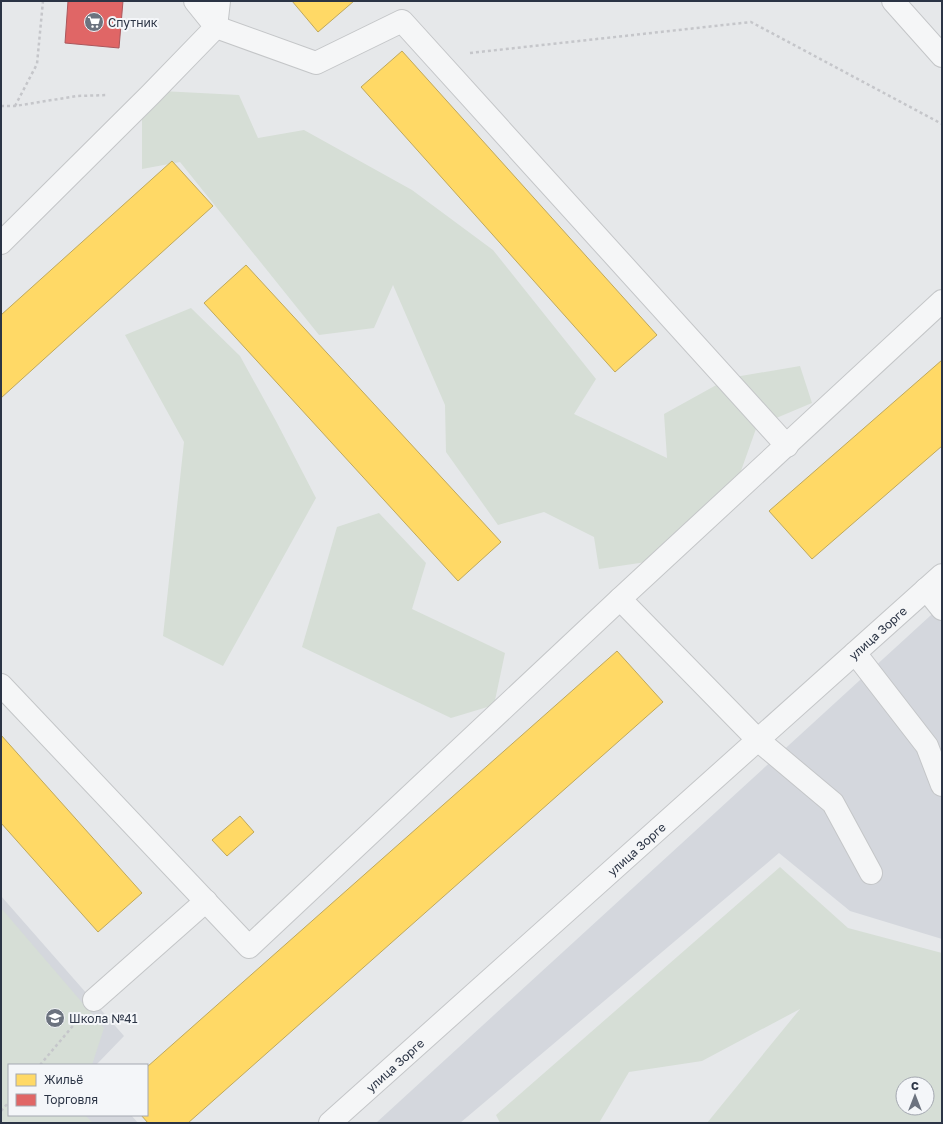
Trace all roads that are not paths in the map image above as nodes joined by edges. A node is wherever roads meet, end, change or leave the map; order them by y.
1 (195, 1) edge
2 (219, 1) edge
3 (893, 1) edge
4 (216, 27) junction
5 (942, 56) edge
6 (1, 243) edge
7 (942, 302) edge
8 (787, 446) junction
9 (942, 575) edge
10 (926, 590) junction
11 (620, 600) junction
12 (942, 609) edge
13 (856, 653) junction
14 (1, 685) edge
15 (758, 740) junction
16 (942, 785) edge
17 (870, 873) dead end
18 (206, 901) junction
19 (94, 1000) road end
20 (330, 1123) edge

1 - 4 street
2 - 4 street
3 - 5 street
4 - 6 street
4 - 8 street
7 - 8 street
8 - 11 street
9 - 10 street, улица Зорге
10 - 12 street
10 - 13 street, улица Зорге
11 - 15 street
11 - 18 street
13 - 15 street, улица Зорге
13 - 16 street
14 - 18 street
15 - 17 street
15 - 20 street, улица Зорге
18 - 19 street

